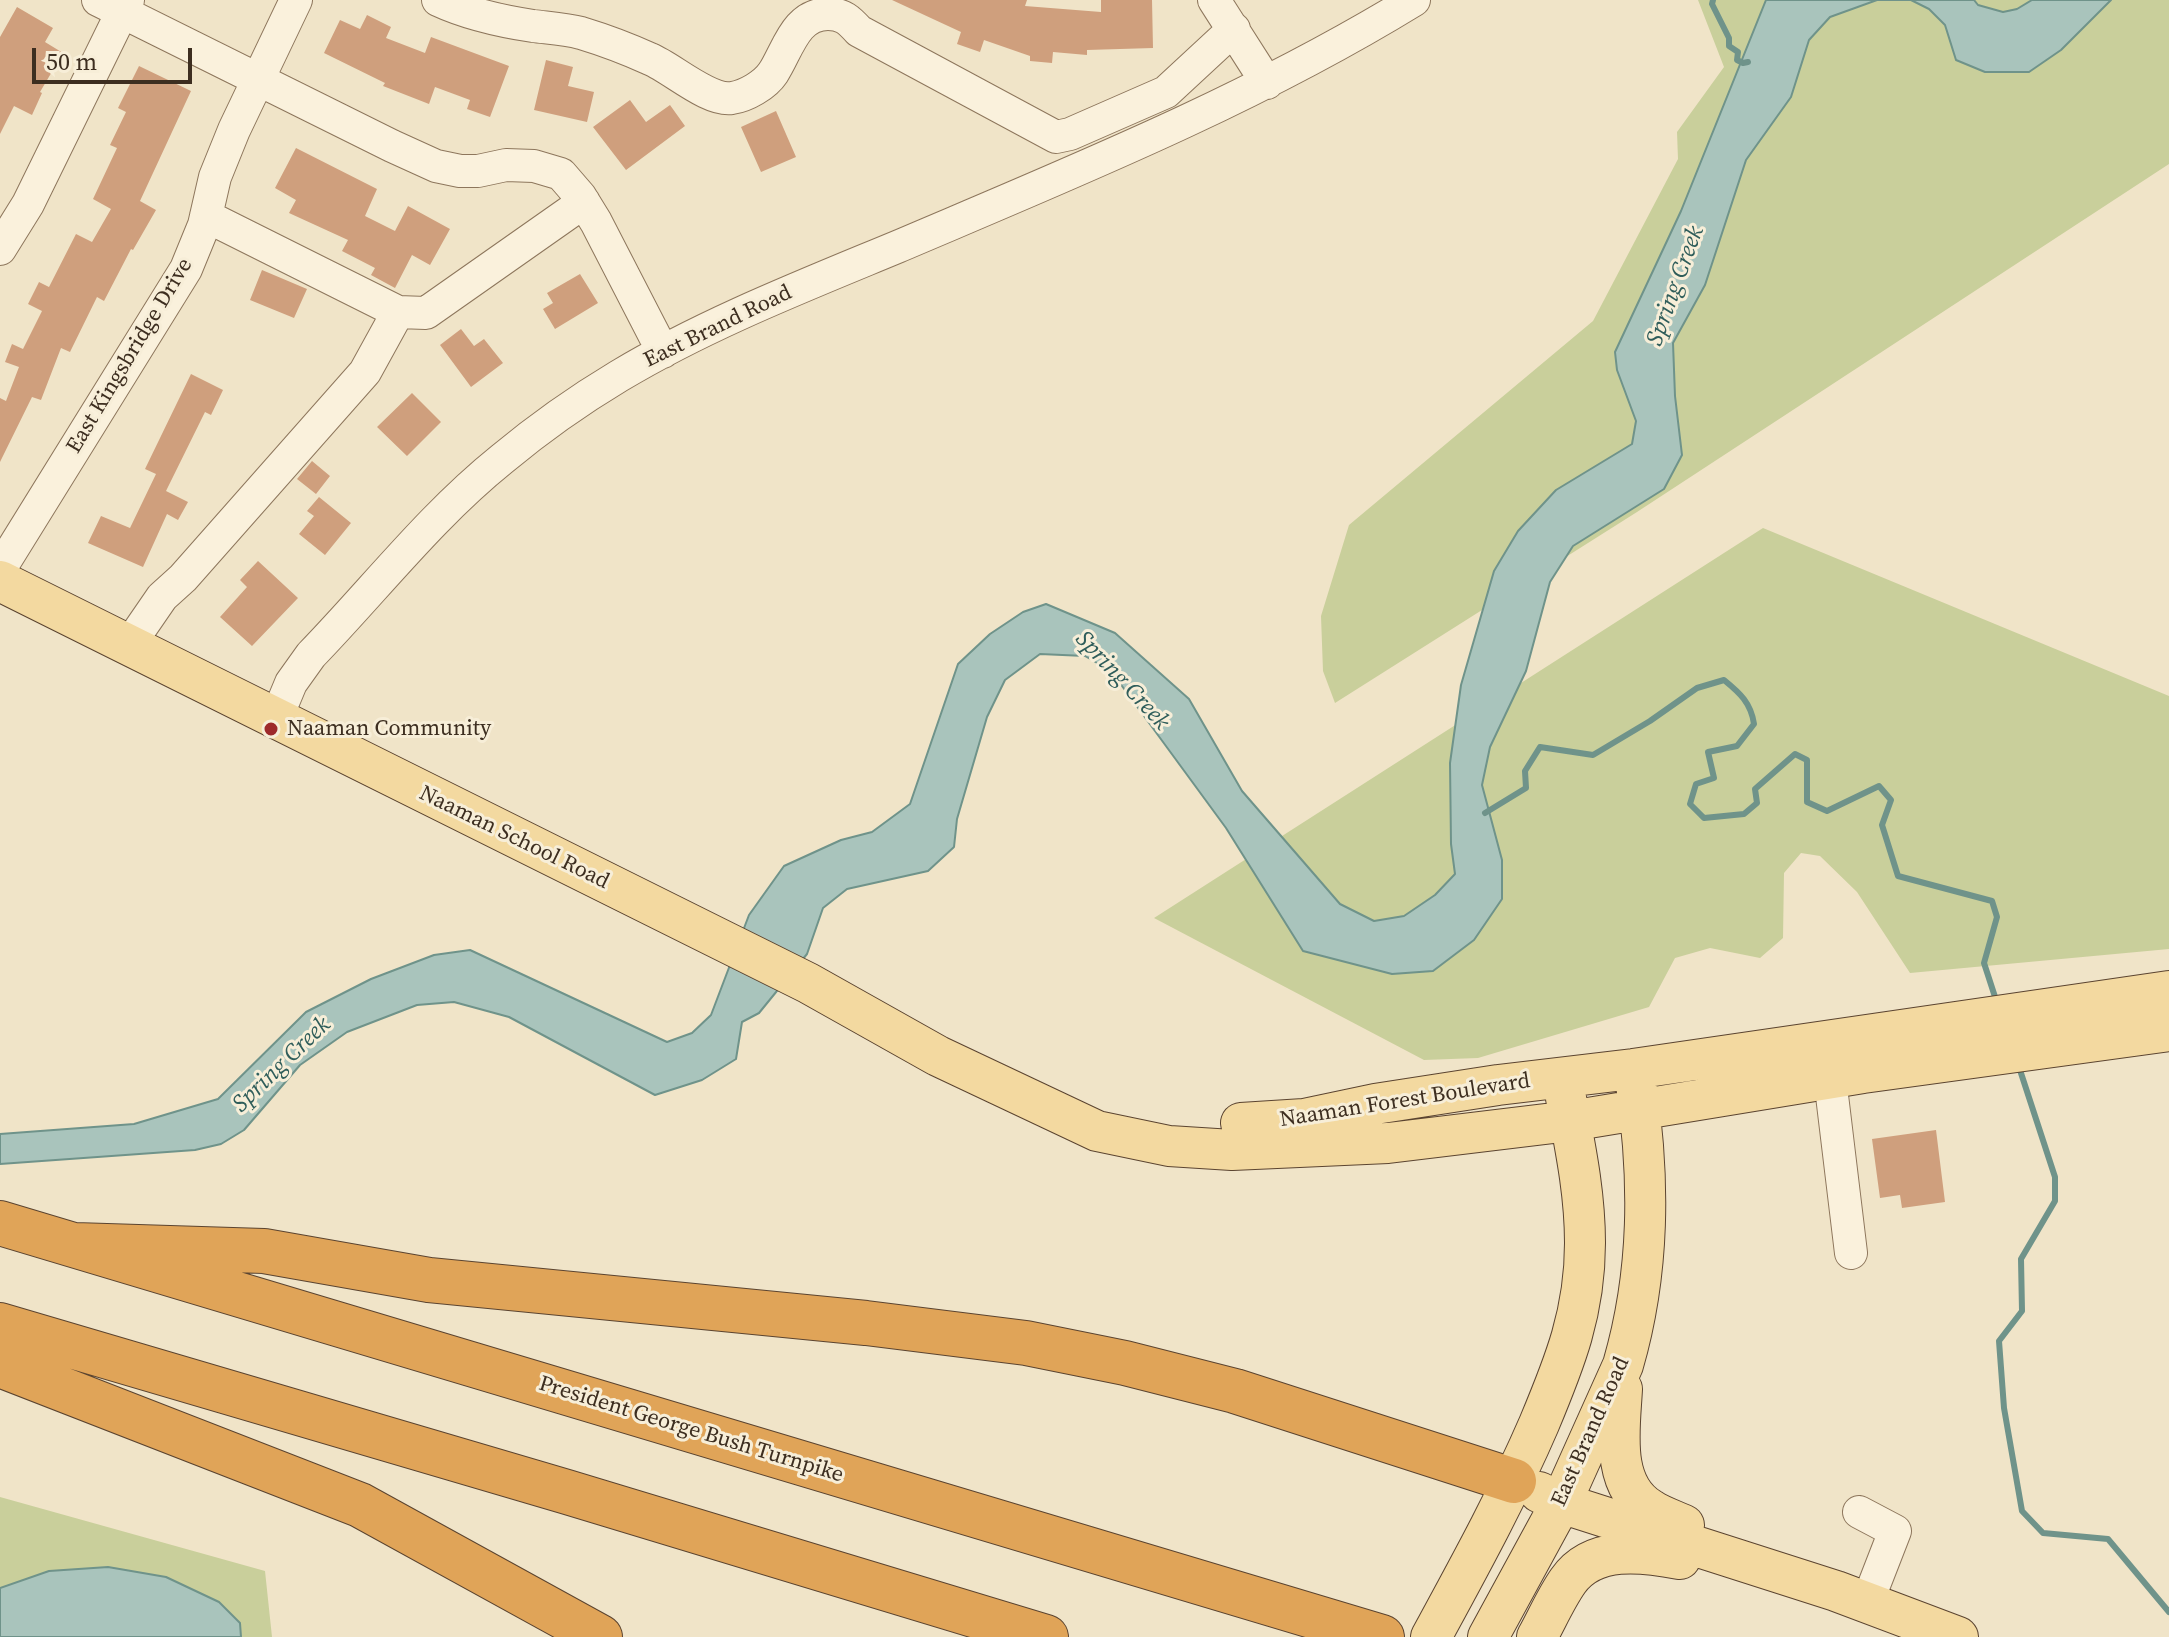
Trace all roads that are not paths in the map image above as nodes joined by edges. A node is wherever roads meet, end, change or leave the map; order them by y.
1 (296, 0) edge
2 (438, 0) edge
3 (1214, 0) edge
4 (116, 4) edge
5 (1396, 5) edge
6 (1234, 29) junction
7 (256, 79) junction
8 (1267, 83) junction
9 (584, 202) junction
10 (206, 216) junction
11 (0, 249) edge
12 (398, 312) junction
13 (663, 352) junction
14 (0, 569) edge
15 (0, 581) edge
16 (129, 645) junction
17 (276, 719) junction
18 (2169, 991) edge
19 (2123, 1017) junction
20 (2169, 1031) edge
21 (1910, 1048) junction
22 (1633, 1069) junction
23 (1563, 1078) junction
24 (1830, 1079) junction
25 (1027, 1098) junction
26 (1640, 1111) junction
27 (1570, 1121) junction
28 (0, 1223) edge
29 (75, 1245) junction
30 (1851, 1253) dead end
31 (0, 1325) edge
32 (0, 1365) edge
33 (1623, 1365) junction
34 (1514, 1481) junction
35 (1561, 1503) junction
36 (1859, 1512) dead end
37 (1851, 1597) junction
38 (600, 1637) edge
39 (1046, 1637) edge
40 (1382, 1637) edge
41 (1431, 1637) edge
42 (1488, 1637) edge
43 (1537, 1637) edge
44 (1958, 1637) edge

1 - 7 street, East Kingsbridge Drive
2 - 6 street
3 - 6 street
4 - 7 street
4 - 11 street
5 - 8 street, East Brand Road
6 - 8 street
7 - 9 street
7 - 10 street, East Kingsbridge Drive
8 - 13 street, East Brand Road
9 - 12 street
9 - 13 street
10 - 12 street
10 - 14 street, East Kingsbridge Drive
12 - 16 street
13 - 17 street, East Brand Road
15 - 16 main road, Naaman School Road
16 - 17 main road, Naaman School Road
17 - 25 main road, Naaman School Road
18 - 19 main road, Naaman Forest Boulevard
19 - 20 main road, Naaman Forest Boulevard
19 - 21 main road, Naaman Forest Boulevard
21 - 22 main road, Naaman Forest Boulevard
21 - 24 main road, Naaman Forest Boulevard
22 - 23 main road, Naaman Forest Boulevard
22 - 26 main road, East Brand Road
23 - 25 main road, Naaman Forest Boulevard
23 - 27 main road
24 - 26 main road, Naaman Forest Boulevard
24 - 30 street
25 - 27 main road, Naaman Forest Boulevard
26 - 27 main road, Naaman Forest Boulevard
26 - 33 main road, East Brand Road
27 - 34 main road
28 - 29 highway, President George Bush Turnpike
29 - 34 highway
29 - 40 highway, President George Bush Turnpike
31 - 39 highway
32 - 38 highway
33 - 35 main road, East Brand Road
33 - 37 main road
34 - 35 main road
34 - 41 main road
35 - 37 main road
35 - 42 main road, East Brand Road
36 - 37 street
37 - 43 main road
37 - 44 main road

